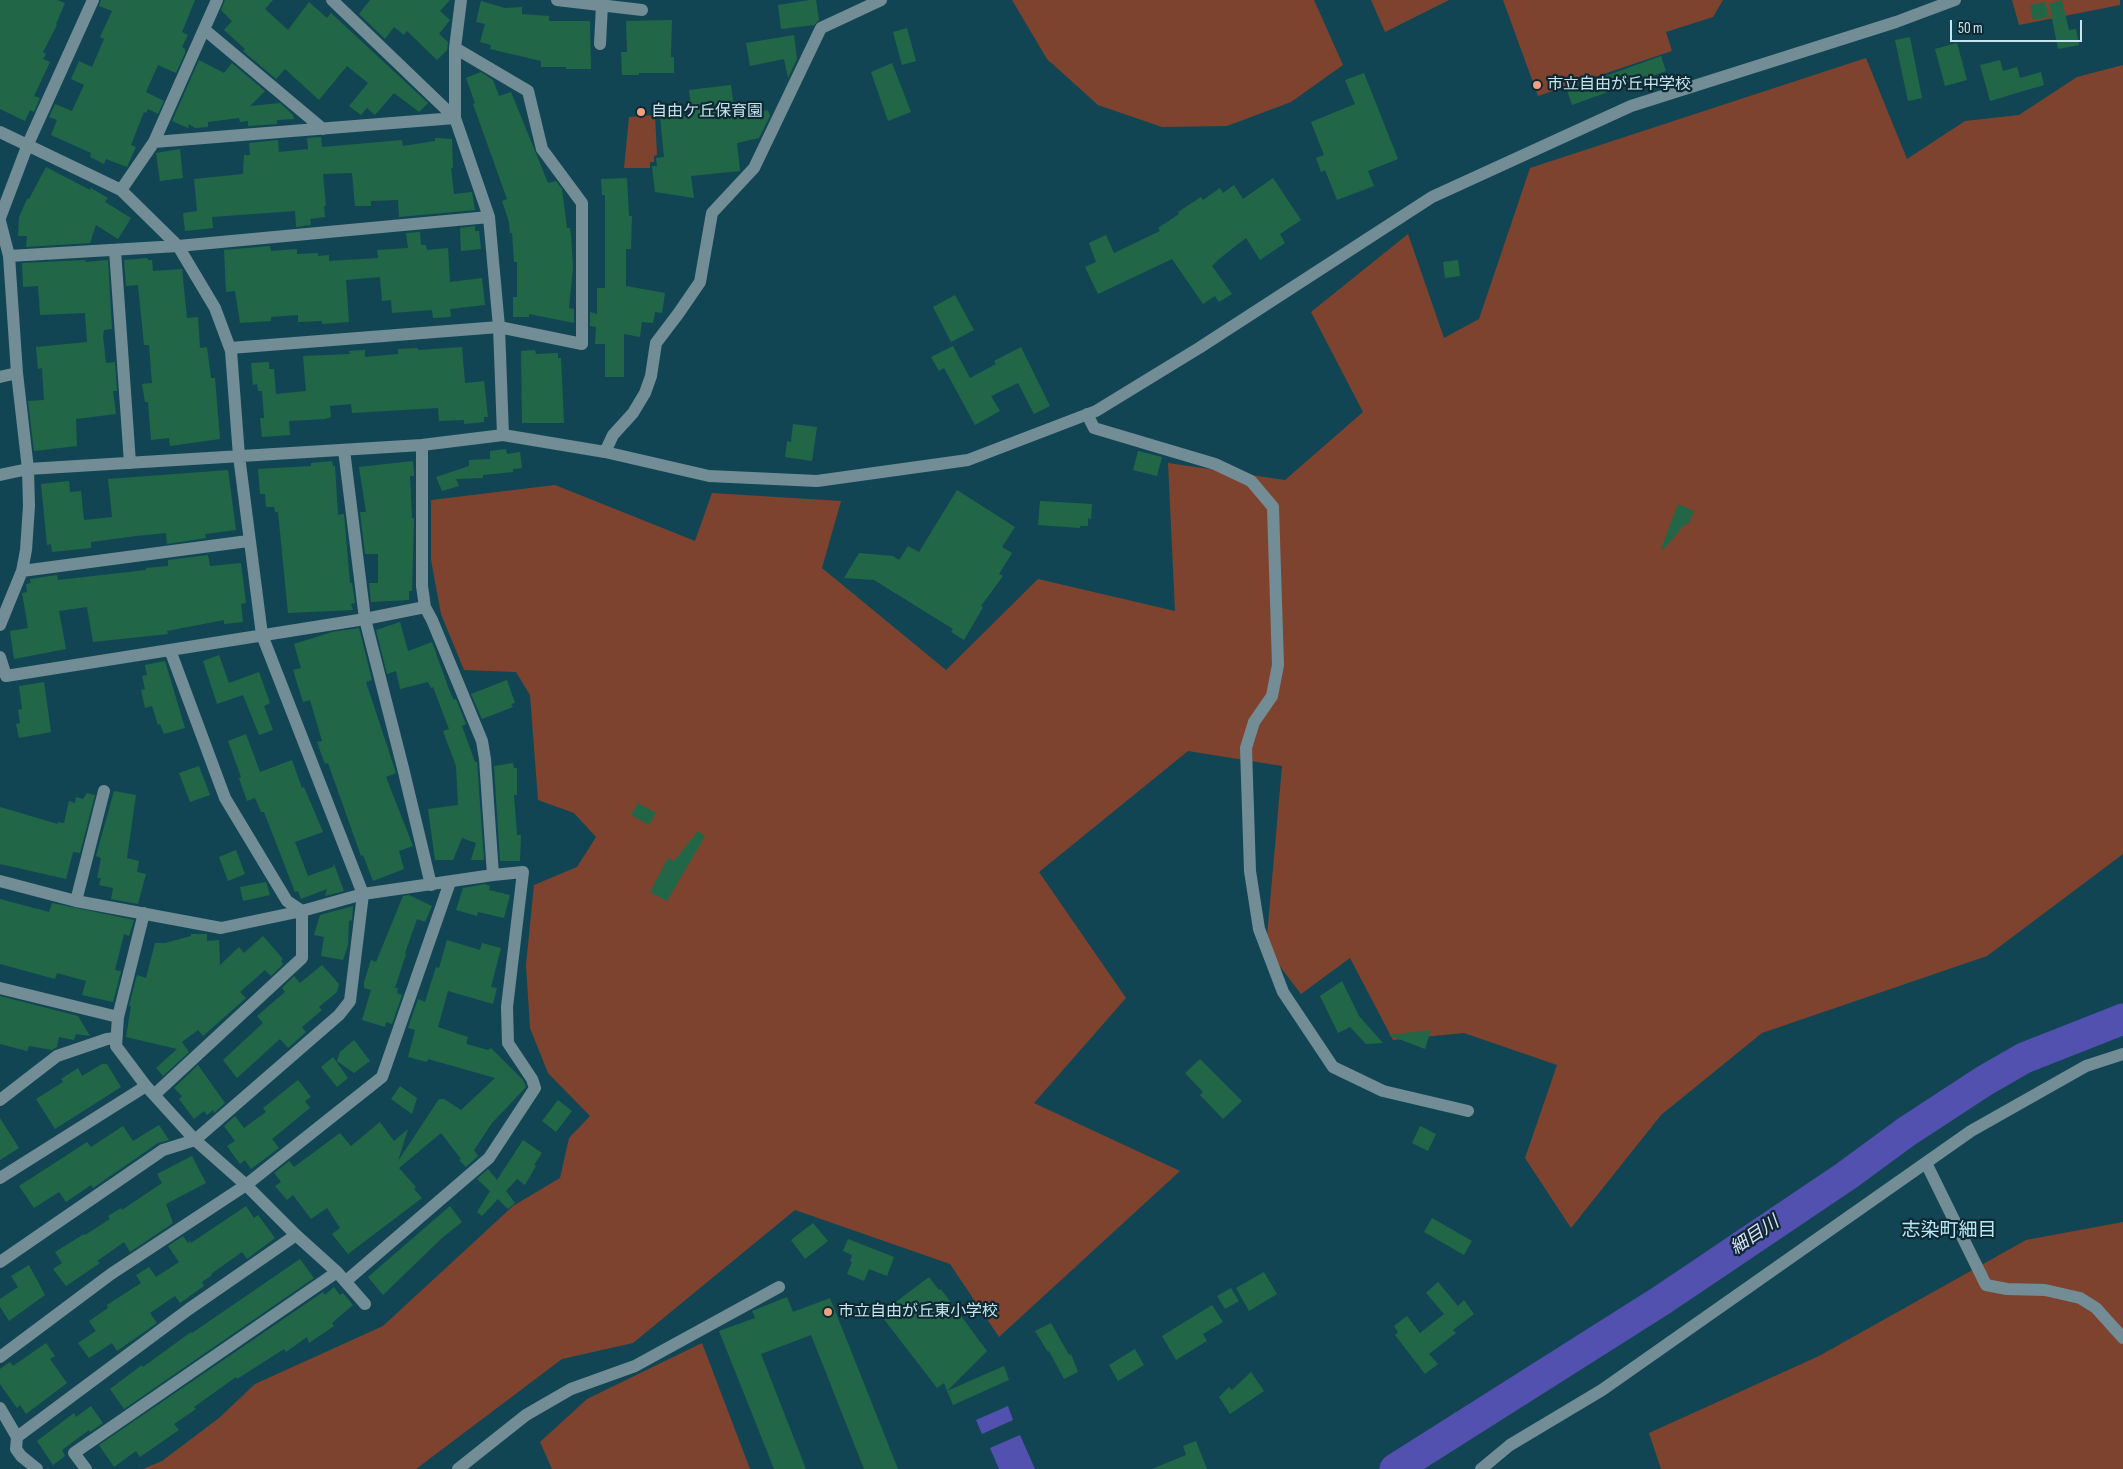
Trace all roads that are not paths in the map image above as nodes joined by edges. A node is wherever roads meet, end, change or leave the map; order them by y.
1 (93, 0) edge
2 (217, 0) edge
3 (332, 0) edge
4 (461, 0) edge
5 (557, 0) edge
6 (881, 0) edge
7 (1955, 0) edge
8 (602, 5) junction
9 (642, 10) dead end
10 (205, 30) junction
11 (600, 44) dead end
12 (455, 48) junction
13 (455, 118) junction
14 (323, 129) junction
15 (0, 132) edge
16 (154, 142) junction
17 (28, 144) junction
18 (121, 190) junction
19 (489, 217) junction
20 (0, 220) edge
21 (178, 246) junction
22 (115, 250) junction
23 (8, 256) junction
24 (499, 328) junction
25 (230, 348) junction
26 (17, 373) junction
27 (0, 377) edge
28 (1088, 414) junction
29 (503, 435) junction
30 (422, 445) junction
31 (344, 450) junction
32 (605, 452) junction
33 (239, 456) junction
34 (130, 463) junction
35 (28, 469) junction
36 (0, 475) edge
37 (248, 541) junction
38 (22, 571) junction
39 (425, 607) junction
40 (365, 619) junction
41 (0, 625) edge
42 (262, 635) junction
43 (170, 650) junction
44 (0, 657) edge
45 (104, 791) dead end
46 (493, 875) junction
47 (0, 881) edge
48 (450, 882) junction
49 (431, 885) junction
50 (363, 894) junction
51 (76, 900) junction
52 (302, 911) junction
53 (144, 913) junction
54 (0, 988) edge
55 (118, 1017) junction
56 (116, 1038) junction
57 (2123, 1054) edge
58 (150, 1091) junction
59 (0, 1100) edge
60 (1468, 1111) dead end
61 (194, 1140) junction
62 (1926, 1163) junction
63 (0, 1178) edge
64 (246, 1185) junction
65 (296, 1235) junction
66 (0, 1262) edge
67 (341, 1276) junction
68 (779, 1286) dead end
69 (365, 1304) dead end
70 (2123, 1338) edge
71 (0, 1357) edge
72 (0, 1408) edge
73 (17, 1437) junction
74 (37, 1469) edge
75 (86, 1469) edge
76 (458, 1469) edge
77 (1481, 1469) edge

1 - 17 street
2 - 10 street
3 - 13 street
4 - 12 street
5 - 8 street
6 - 32 street
7 - 28 street
8 - 9 street
8 - 11 street
10 - 14 street
10 - 16 street
12 - 13 street
12 - 24 street
13 - 14 street
13 - 19 street
14 - 16 street
15 - 17 street
16 - 18 street
17 - 18 street
17 - 20 street
18 - 21 street
19 - 21 street
19 - 24 street
20 - 23 street
21 - 22 street
21 - 25 street
22 - 23 street
22 - 34 street
23 - 26 street
24 - 25 street
24 - 29 street
25 - 33 street
26 - 27 street
26 - 35 street
28 - 32 street
28 - 60 street
29 - 30 street
29 - 32 street
30 - 31 street
30 - 39 street
31 - 33 street
31 - 40 street
33 - 34 street
33 - 37 street
34 - 35 street
35 - 36 street
35 - 38 street
37 - 38 street
37 - 42 street
38 - 41 street
39 - 40 street
39 - 46 street
40 - 42 street
40 - 49 street
42 - 43 street
42 - 50 street
43 - 44 street
43 - 52 street
45 - 51 street
46 - 48 street
46 - 67 street
47 - 51 street
48 - 49 street
48 - 64 street
49 - 50 street
50 - 52 street
50 - 61 street
51 - 53 street
52 - 53 street
52 - 58 street
53 - 55 street
54 - 55 street
55 - 56 street
56 - 58 street
56 - 59 street
57 - 62 street
58 - 61 street
58 - 63 street
61 - 64 street
61 - 66 street
62 - 70 street
62 - 77 street
64 - 65 street
64 - 71 street
65 - 67 street
65 - 73 street
67 - 69 street
67 - 75 street
68 - 76 street
72 - 73 street
73 - 74 street

